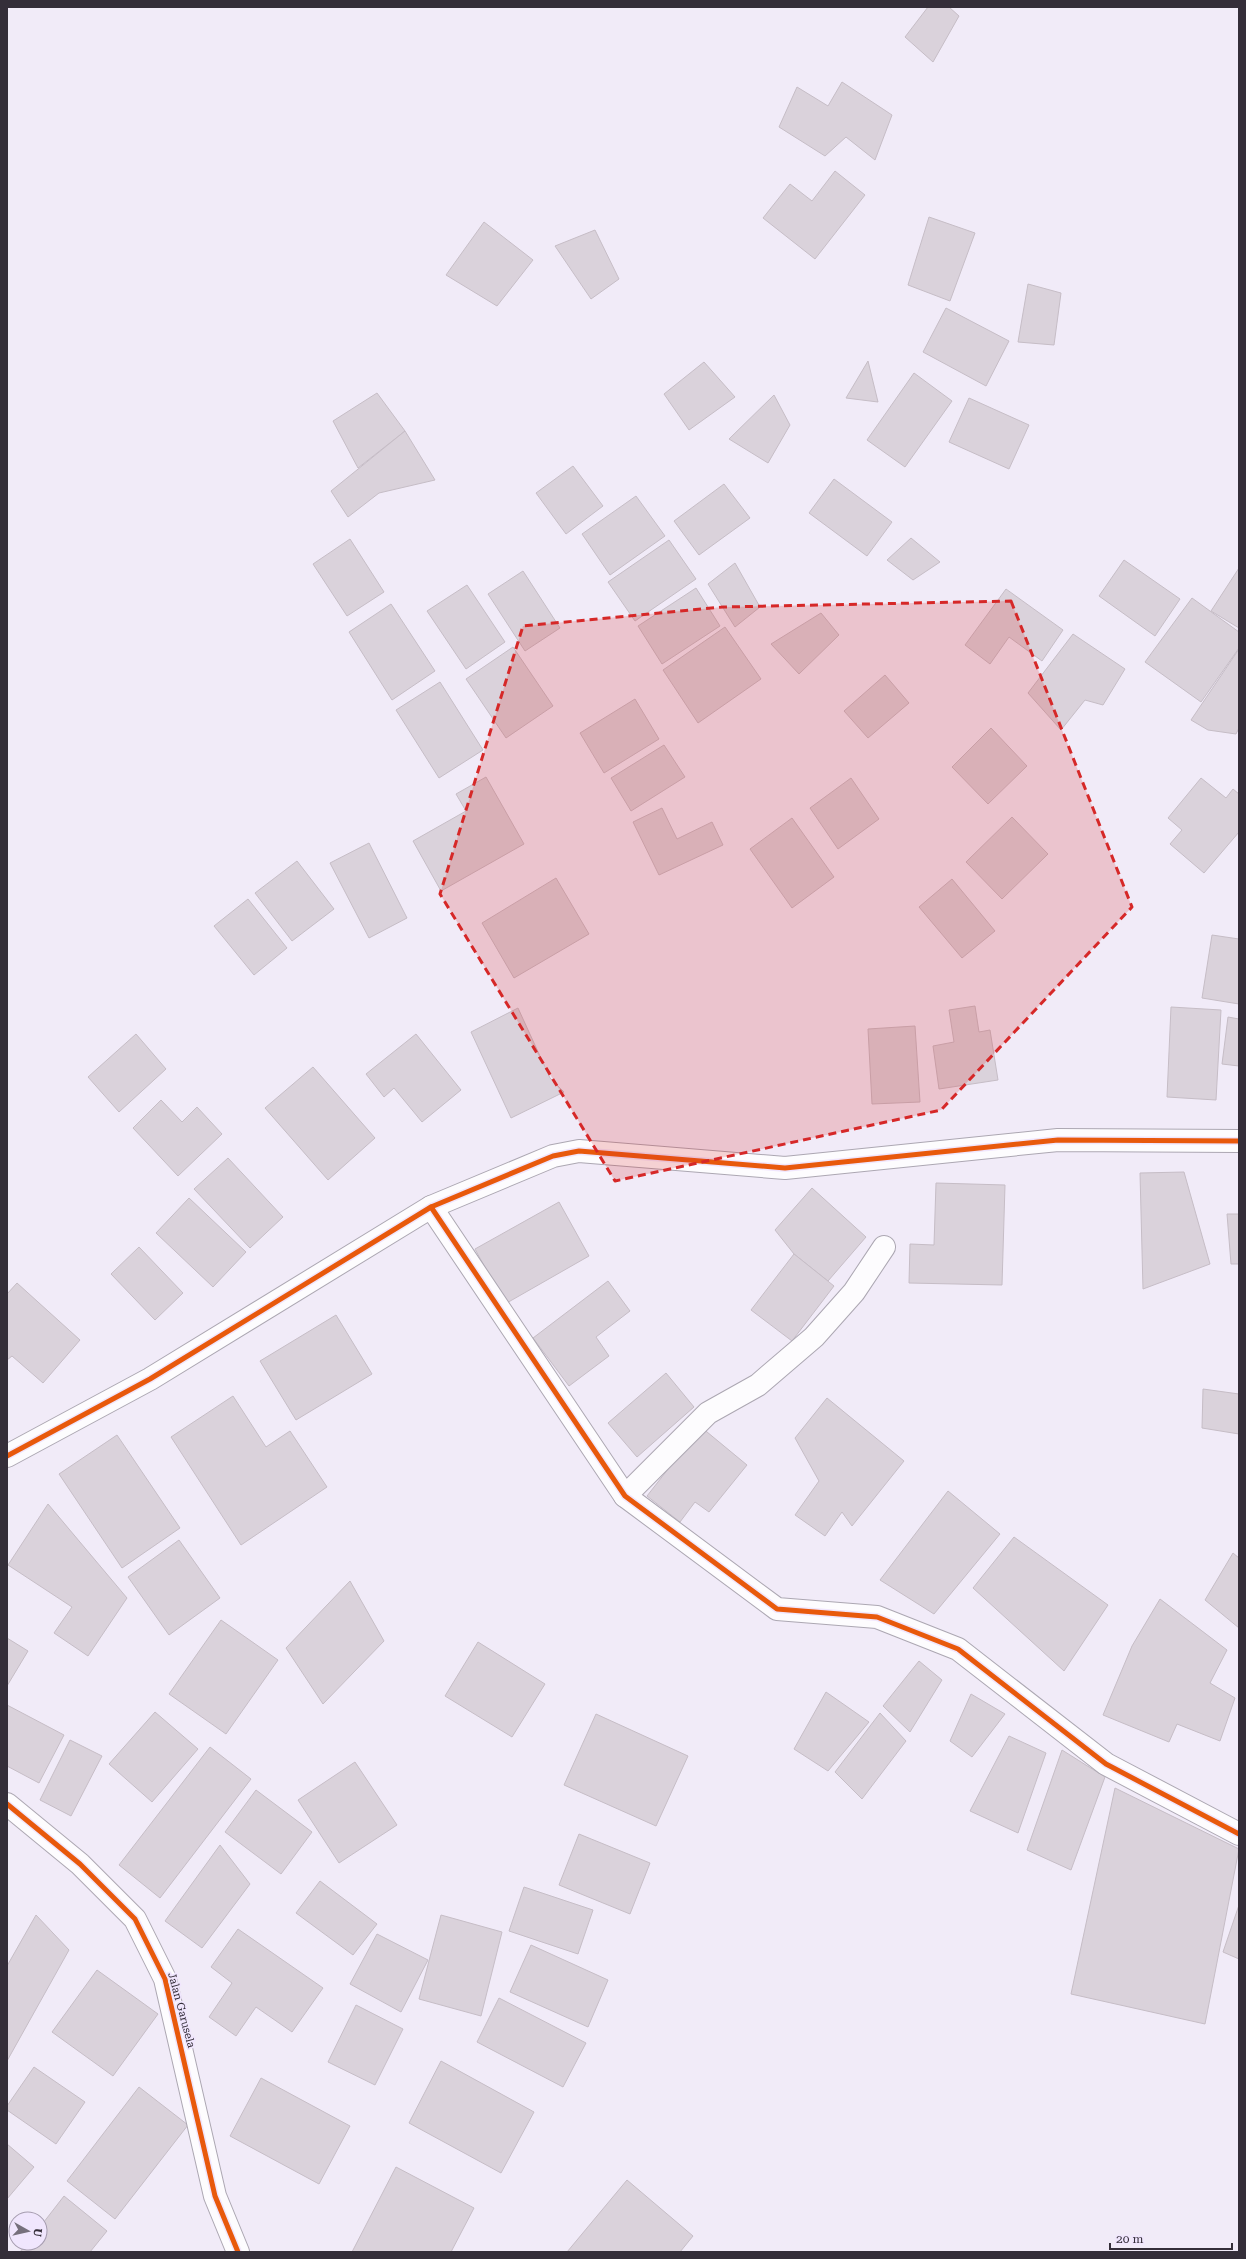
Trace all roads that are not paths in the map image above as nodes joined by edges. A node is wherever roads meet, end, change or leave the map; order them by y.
1 (1239, 1141) edge
2 (431, 1207) junction
3 (884, 1247) dead end
4 (7, 1456) edge
5 (625, 1496) junction
6 (7, 1804) edge
7 (1239, 1834) edge
8 (238, 2252) edge

1 - 2 street
2 - 4 street
2 - 5 street
3 - 5 street
5 - 7 street
6 - 8 street, Jalan Garusela

